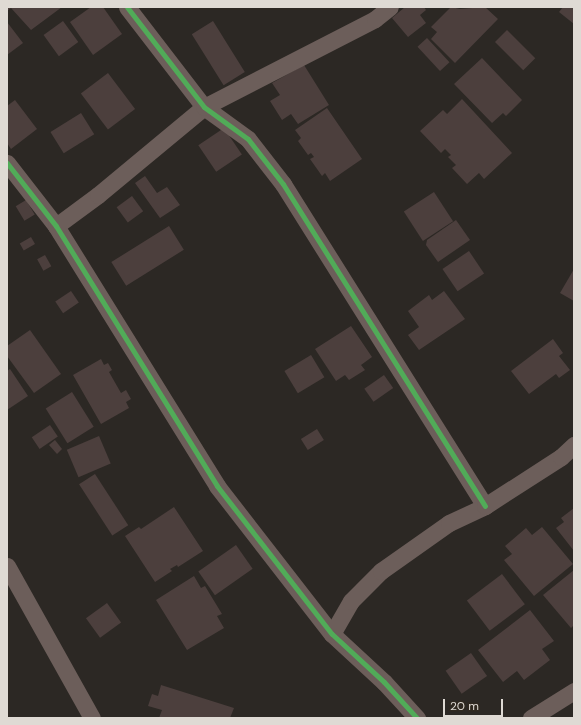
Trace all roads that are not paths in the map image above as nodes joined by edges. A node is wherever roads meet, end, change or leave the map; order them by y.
1 (127, 7) edge
2 (390, 7) edge
3 (204, 107) junction
4 (7, 163) edge
5 (56, 226) junction
6 (574, 445) edge
7 (485, 506) junction
8 (7, 566) edge
9 (332, 634) junction
10 (574, 691) edge
11 (92, 718) edge
12 (417, 718) edge
13 (531, 718) edge

1 - 3 street
2 - 3 street
3 - 5 street
3 - 7 street
4 - 5 street
5 - 9 street
6 - 7 street
7 - 9 street
8 - 11 street
9 - 12 street
10 - 13 street

